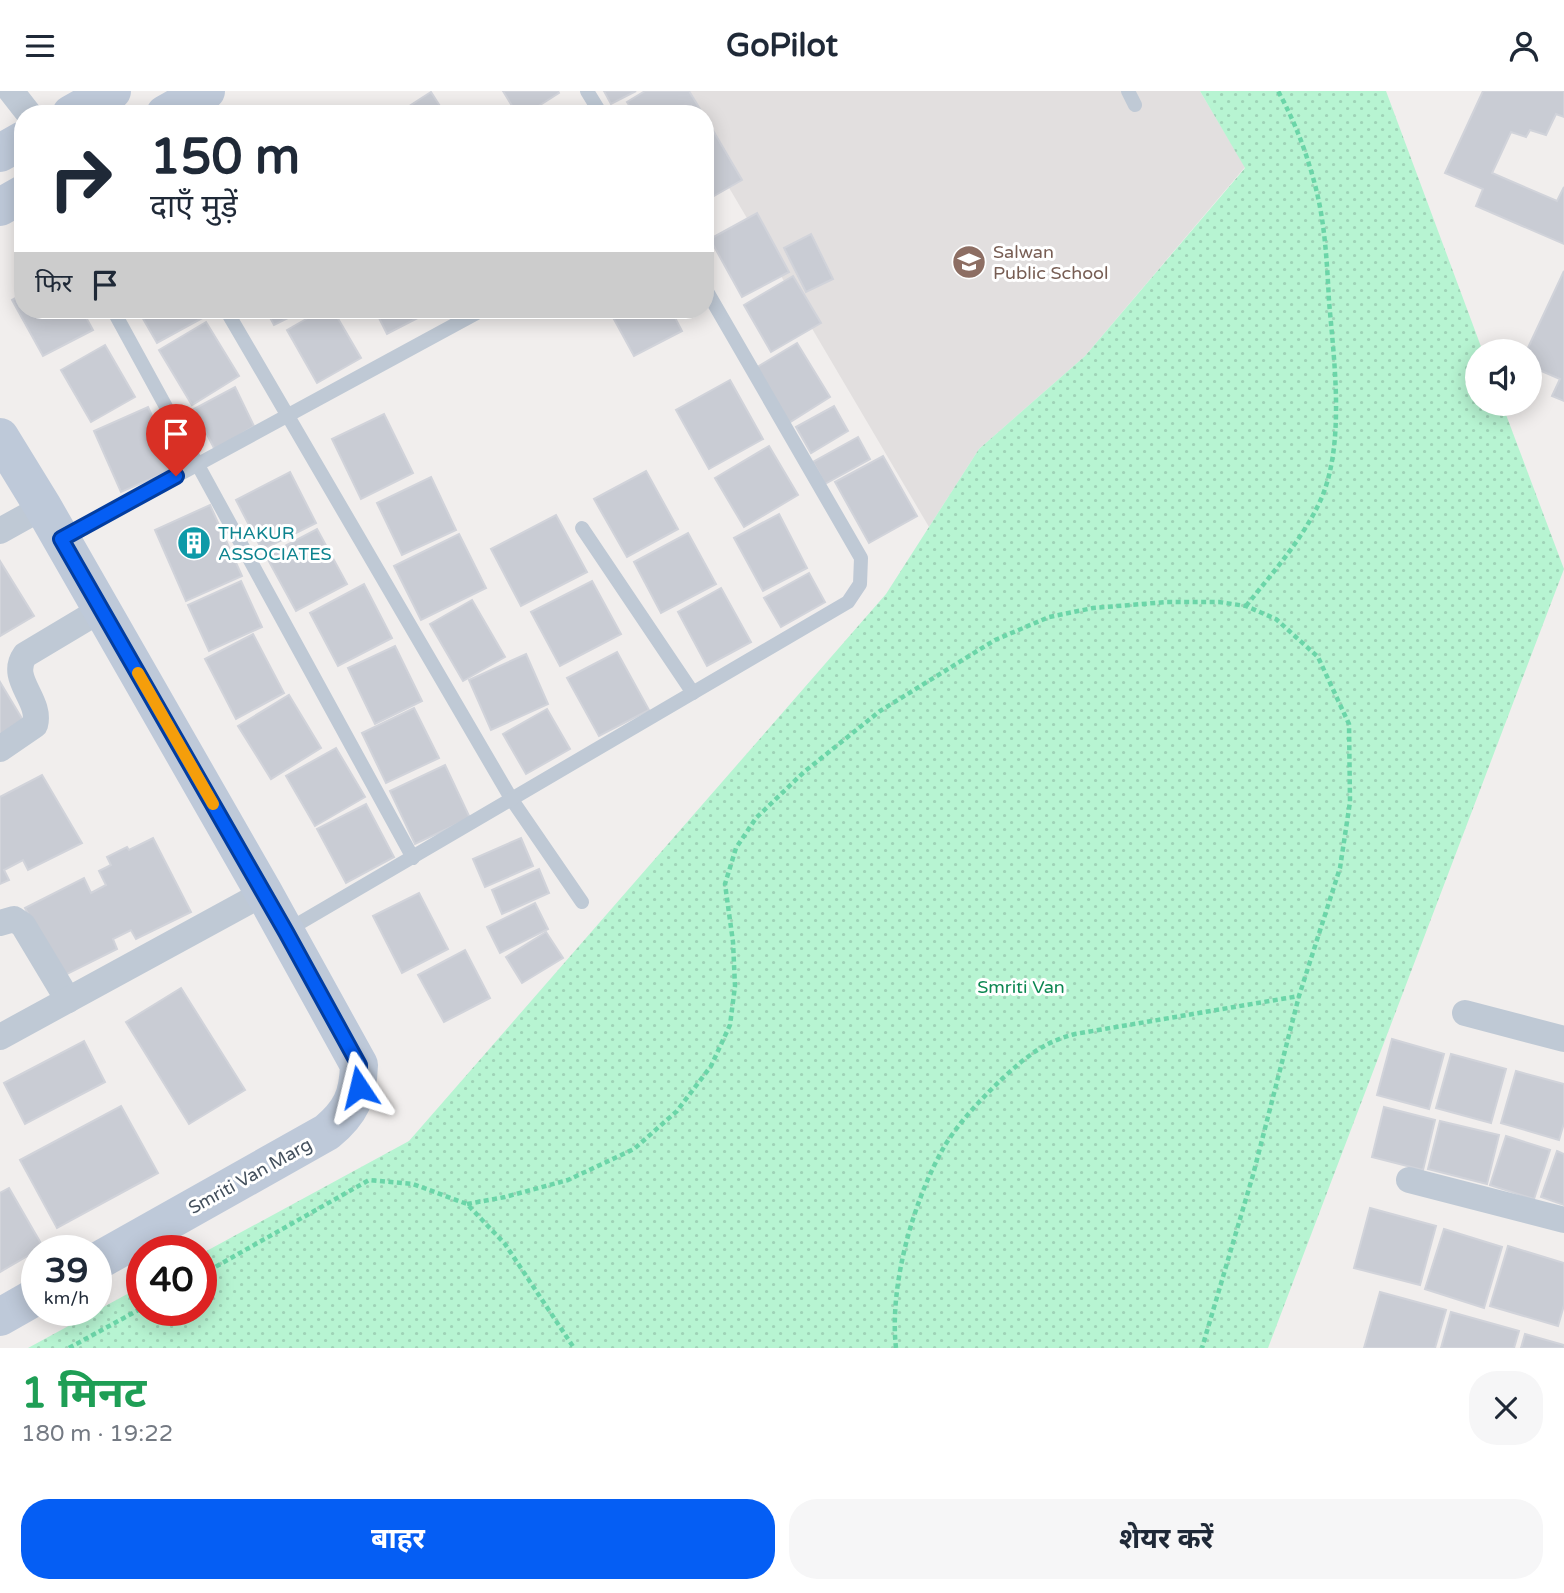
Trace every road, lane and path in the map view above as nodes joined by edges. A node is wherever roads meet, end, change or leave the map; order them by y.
1 (11, 91) edge
2 (112, 91) edge
3 (206, 91) edge
4 (1128, 91) edge
5 (1278, 91) edge
6 (22, 105) edge
7 (87, 105) edge
8 (181, 105) edge
9 (1135, 105) dead end
10 (714, 304) edge
11 (118, 319) edge
12 (231, 319) edge
13 (454, 319) edge
14 (287, 415) junction
15 (0, 437) edge
16 (196, 465) junction
17 (52, 523) junction
18 (582, 528) dead end
19 (0, 531) edge
20 (1246, 606) junction
21 (102, 609) junction
22 (693, 693) junction
23 (0, 749) edge
24 (512, 800) junction
25 (413, 858) junction
26 (264, 893) junction
27 (582, 902) dead end
28 (0, 923) edge
29 (286, 932) junction
30 (1299, 996) junction
31 (68, 1000) junction
32 (1465, 1013) dead end
33 (0, 1037) edge
34 (1564, 1039) edge
35 (1409, 1180) dead end
36 (467, 1204) junction
37 (1564, 1220) edge
38 (112, 1253) edge
39 (217, 1266) edge
40 (21, 1305) edge
41 (0, 1317) edge
42 (126, 1317) edge
43 (69, 1348) edge
44 (574, 1348) edge
45 (896, 1348) edge
46 (1202, 1348) edge

1 - 6 street
2 - 7 street
3 - 8 street
4 - 9 lane
5 - 20 path
10 - 22 lane
11 - 16 lane
12 - 14 lane
13 - 14 lane
14 - 16 lane
14 - 24 lane
15 - 17 street, Smriti Van Marg
16 - 17 lane
16 - 25 lane
17 - 19 street
17 - 21 street, Smriti Van Marg
18 - 22 lane
20 - 30 path
20 - 36 path
21 - 23 street
21 - 26 street, Smriti Van Marg
22 - 24 lane
24 - 25 lane
24 - 27 lane
25 - 29 lane
26 - 29 street, Smriti Van Marg
26 - 31 street
28 - 31 street
29 - 38 street, Smriti Van Marg
30 - 45 path
30 - 46 path
31 - 33 street
32 - 34 street
35 - 37 street
36 - 39 path
36 - 44 path
40 - 41 street
42 - 43 path

